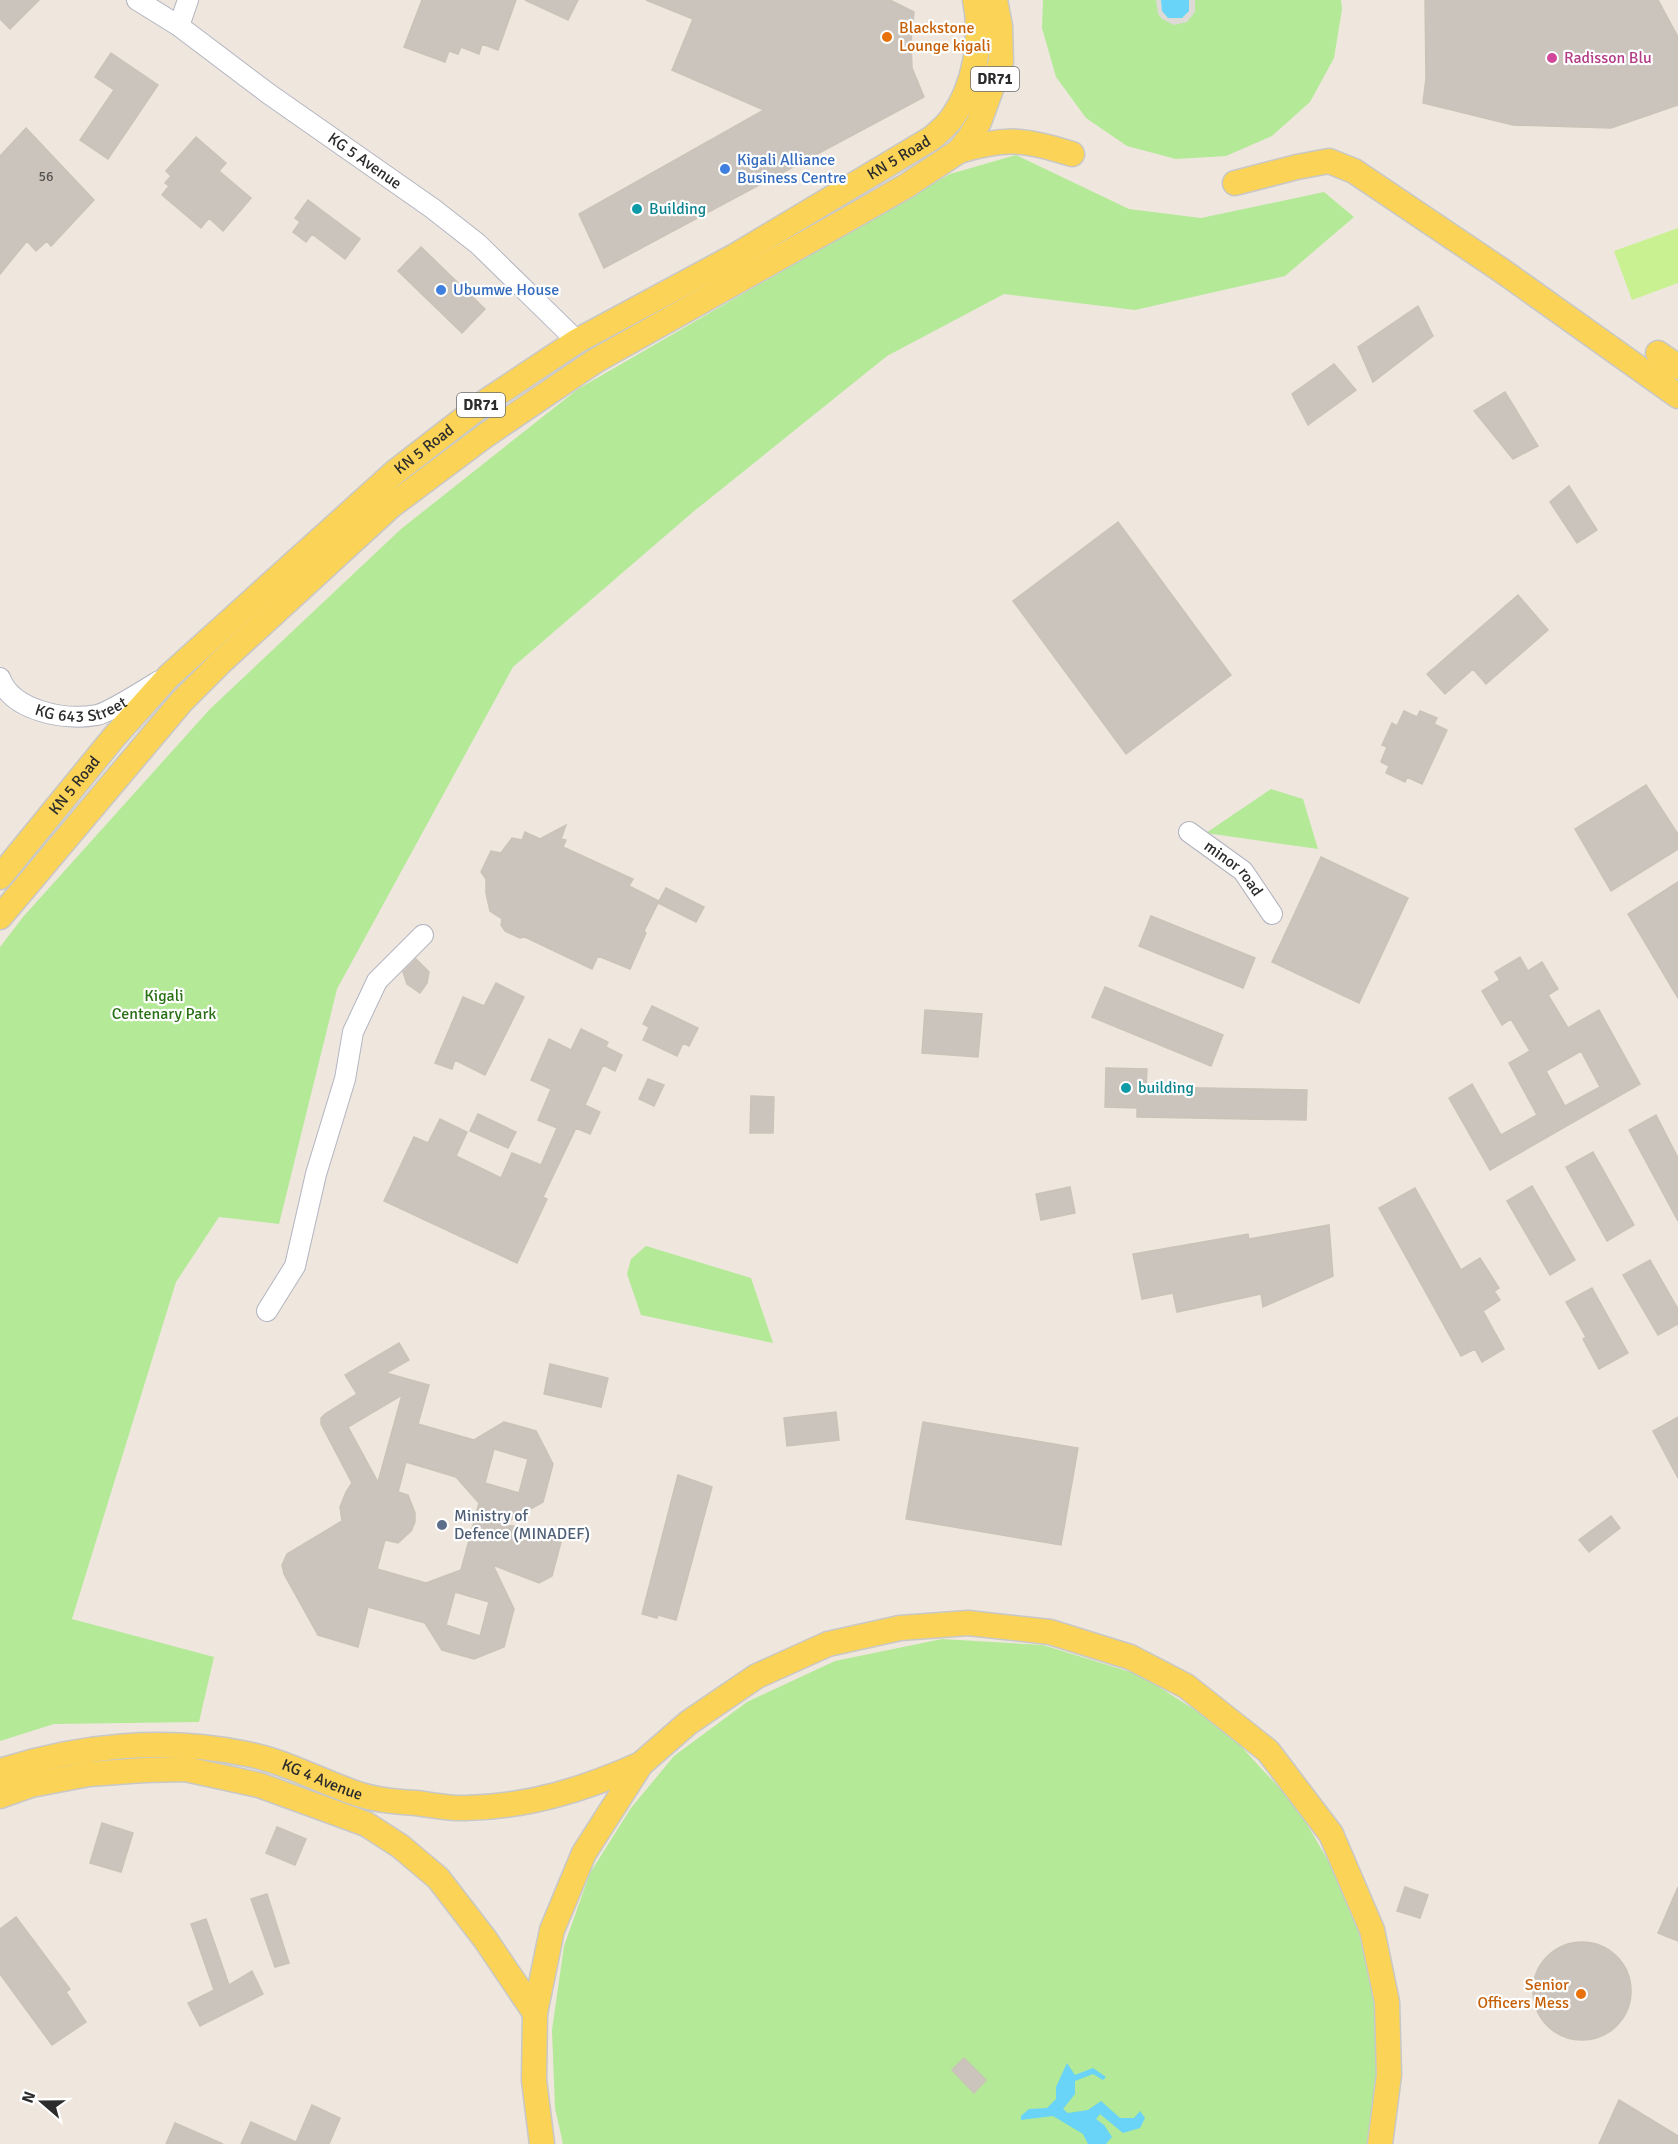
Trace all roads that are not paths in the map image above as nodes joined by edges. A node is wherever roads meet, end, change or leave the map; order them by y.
1 (137, 0) edge
2 (188, 0) edge
3 (975, 0) edge
4 (995, 0) edge
5 (179, 26) junction
6 (959, 151) junction
7 (1072, 154) dead end
8 (1235, 183) dead end
9 (578, 341) junction
10 (1658, 353) dead end
11 (1678, 367) edge
12 (1678, 396) edge
13 (169, 676) junction
14 (0, 678) edge
15 (1189, 832) dead end
16 (0, 877) edge
17 (1272, 914) dead end
18 (0, 917) edge
19 (423, 935) dead end
20 (267, 1311) dead end
21 (641, 1764) junction
22 (0, 1771) edge
23 (0, 1796) edge
24 (535, 2013) junction
25 (542, 2144) edge
26 (1380, 2144) edge

1 - 5 street, KG 5 Avenue
2 - 5 street
3 - 9 main road, KN 5 Road / DR71
4 - 6 main road, DR71
5 - 9 street, KG 5 Avenue
6 - 7 main road
6 - 18 main road, KN 5 Road / DR71
8 - 12 main road
9 - 13 main road, KN 5 Road / DR71
10 - 11 main road
13 - 14 street, KG 643 Street
13 - 16 main road, KN 5 Road / DR71
15 - 17 street, minor road
19 - 20 street
21 - 22 main road, KG 4 Avenue
21 - 24 main road
21 - 26 main road
23 - 24 main road, KG 4 Avenue
24 - 25 main road

